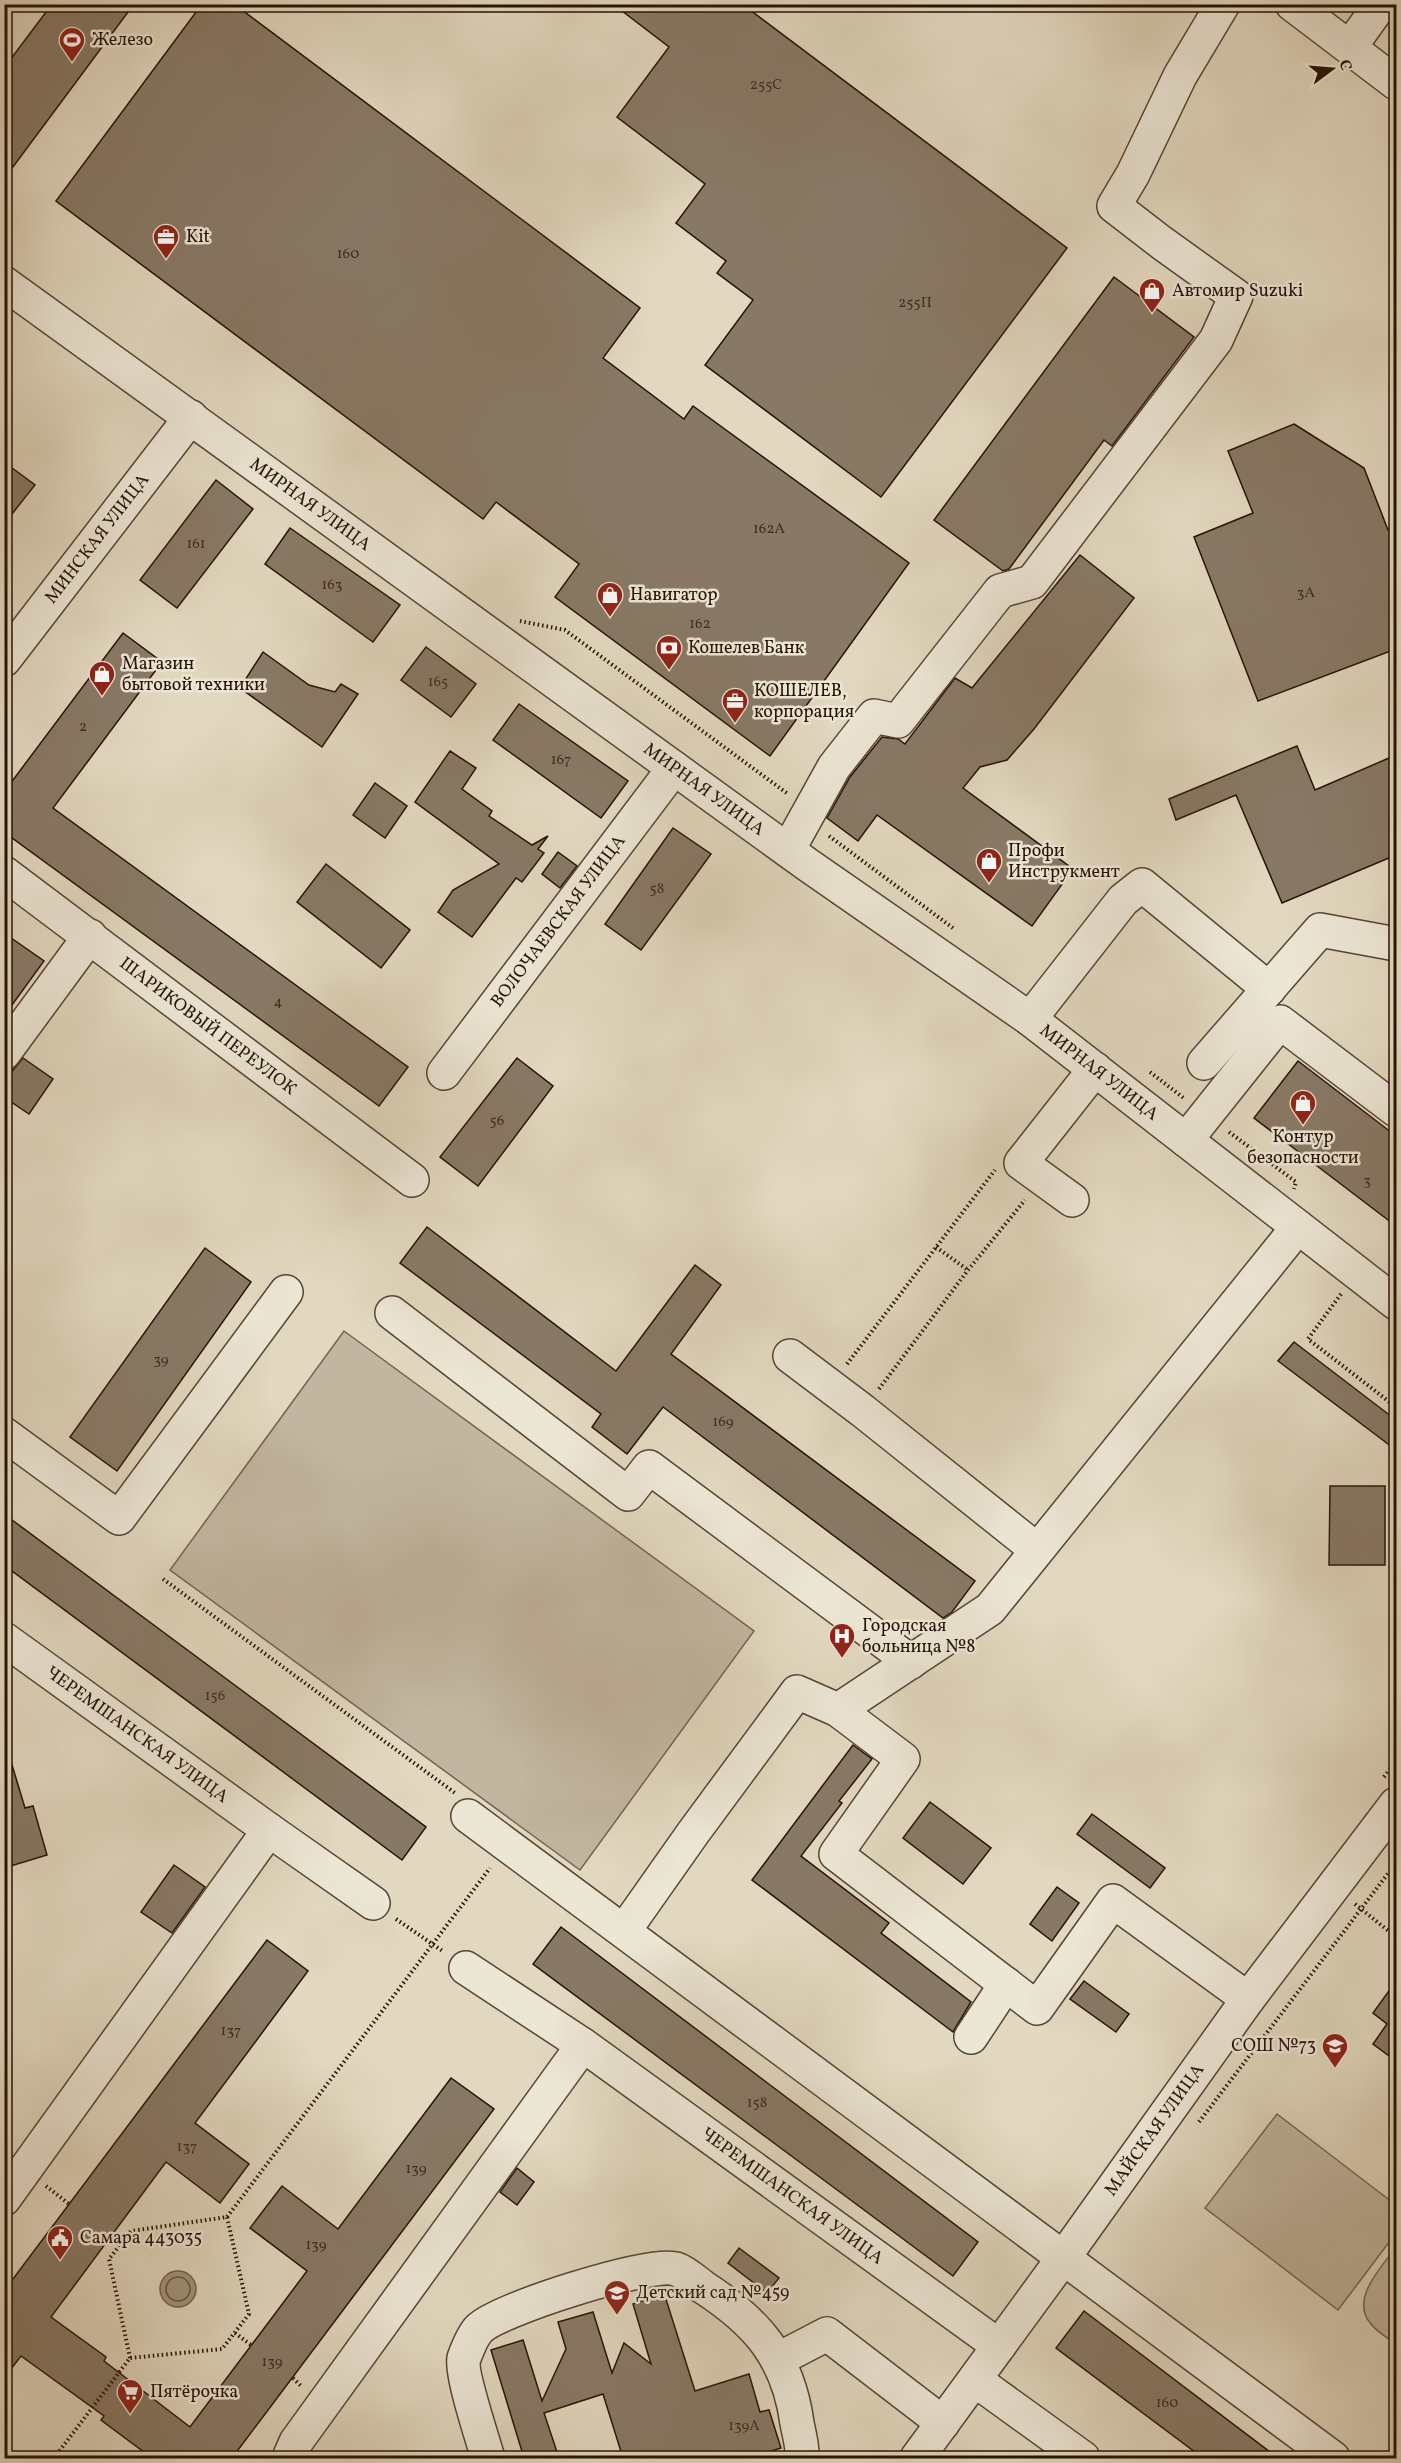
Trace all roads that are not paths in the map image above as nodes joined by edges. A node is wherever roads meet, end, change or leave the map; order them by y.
1 (1223, 4) edge
2 (1292, 4) edge
3 (1378, 8) dead end
4 (1350, 46) junction
5 (1396, 83) edge
6 (4, 283) edge
7 (191, 417) junction
8 (4, 660) edge
9 (674, 768) junction
10 (788, 850) junction
11 (4, 873) edge
12 (90, 936) junction
13 (1396, 944) edge
14 (1269, 988) junction
15 (1030, 1018) junction
16 (4, 1053) edge
17 (1204, 1063) dead end
18 (1095, 1069) junction
19 (444, 1073) dead end
20 (1396, 1110) edge
21 (1186, 1140) junction
22 (412, 1180) dead end
23 (1072, 1200) dead end
24 (1298, 1227) junction
25 (286, 1292) dead end
26 (1396, 1303) edge
27 (392, 1313) dead end
28 (790, 1356) dead end
29 (4, 1434) edge
30 (1037, 1550) junction
31 (4, 1639) edge
32 (911, 1662) junction
33 (838, 1710) junction
34 (1390, 1791) edge
35 (463, 1805) road end
36 (269, 1830) junction
37 (374, 1902) road end
38 (624, 1931) junction
39 (466, 1968) road end
40 (1006, 1984) junction
41 (1248, 1999) junction
42 (971, 2037) dead end
43 (583, 2045) junction
44 (4, 2199) edge
45 (1064, 2257) junction
46 (999, 2346) junction
47 (779, 2359) junction
48 (975, 2380) junction
49 (943, 2423) junction
50 (289, 2458) edge
51 (488, 2458) edge
52 (802, 2458) edge
53 (917, 2458) edge
54 (1082, 2458) edge
55 (1333, 2458) edge

1 - 10 street
2 - 4 street
3 - 4 street
4 - 5 street
6 - 7 street, МИРНАЯ УЛИЦА
7 - 8 street, МИНСКАЯ УЛИЦА
7 - 9 street, МИРНАЯ УЛИЦА
9 - 10 street, МИРНАЯ УЛИЦА
9 - 19 street, ВОЛОЧАЕВСКАЯ УЛИЦА
10 - 15 street, МИРНАЯ УЛИЦА
11 - 12 street, ШАРИКОВЫЙ ПЕРЕУЛОК
12 - 16 street
12 - 22 street, ШАРИКОВЫЙ ПЕРЕУЛОК
13 - 14 street
14 - 15 street
14 - 17 street
15 - 18 street, МИРНАЯ УЛИЦА
18 - 21 street, МИРНАЯ УЛИЦА
18 - 23 street
20 - 21 street
21 - 24 street, МИРНАЯ УЛИЦА
24 - 26 street, МИРНАЯ УЛИЦА
24 - 30 street
25 - 29 street
27 - 32 street
28 - 30 street
30 - 32 street
31 - 36 street, ЧЕРЕМШАНСКАЯ УЛИЦА
32 - 33 street
33 - 38 street
33 - 40 street
34 - 41 street, МАЙСКАЯ УЛИЦА
35 - 38 street
36 - 37 street, ЧЕРЕМШАНСКАЯ УЛИЦА
36 - 44 street
38 - 45 street
39 - 43 street, ЧЕРЕМШАНСКАЯ УЛИЦА
40 - 41 street
40 - 42 street
41 - 45 street, МАЙСКАЯ УЛИЦА
43 - 46 street, ЧЕРЕМШАНСКАЯ УЛИЦА
43 - 50 street
45 - 46 street, МАЙСКАЯ УЛИЦА
45 - 55 street
46 - 48 street, МАЙСКАЯ УЛИЦА
47 - 49 street
47 - 51 street
47 - 52 street
48 - 49 street, МАЙСКАЯ УЛИЦА
48 - 54 street
49 - 53 street, МАЙСКАЯ УЛИЦА

